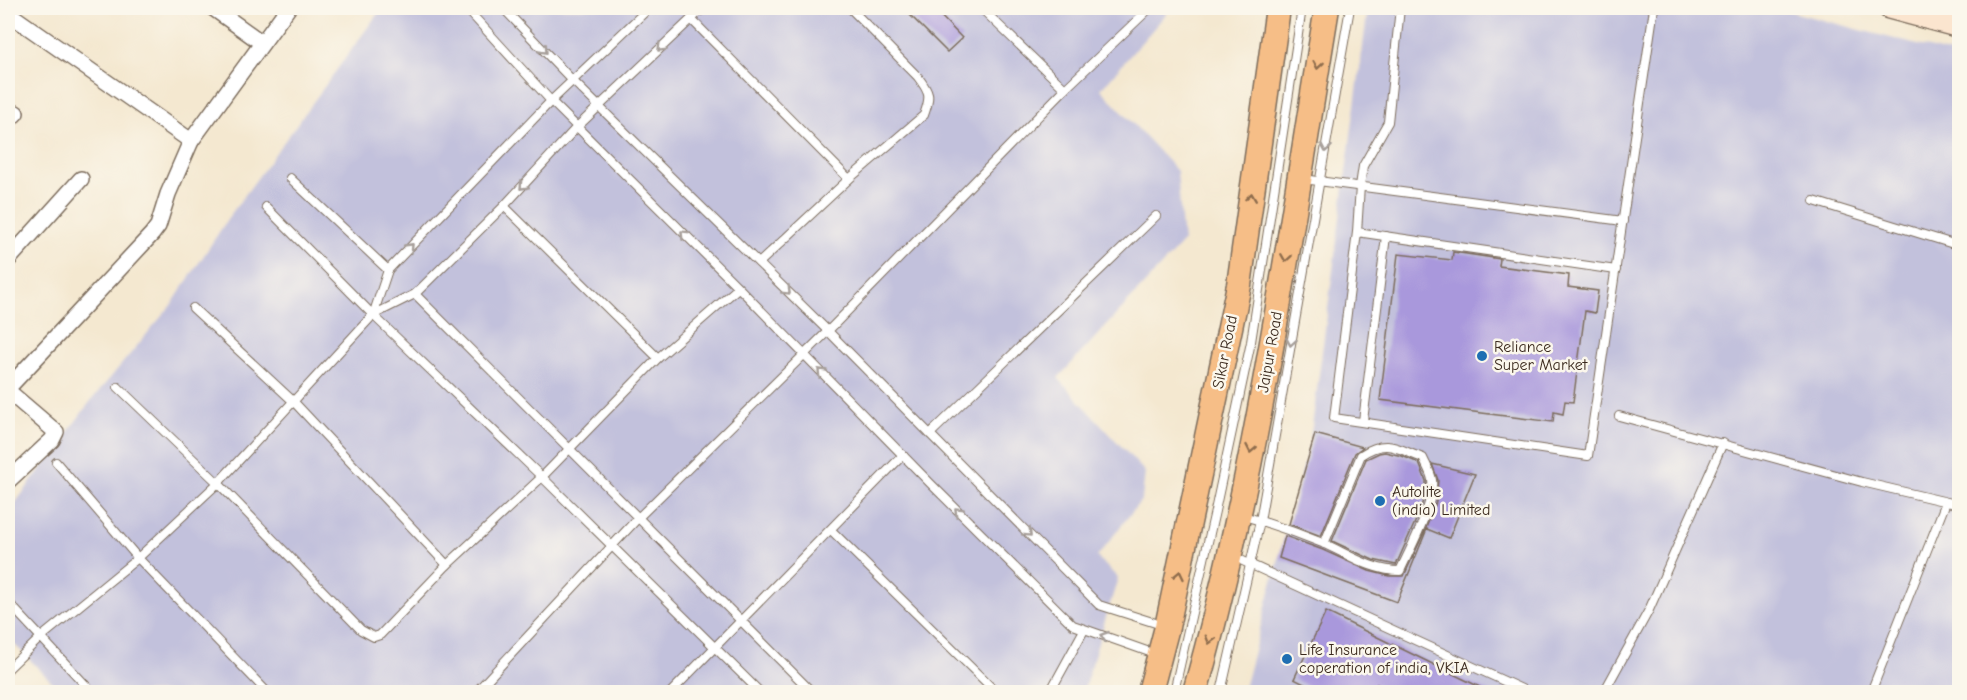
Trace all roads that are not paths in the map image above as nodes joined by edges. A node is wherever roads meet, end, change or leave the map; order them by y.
1 (213, 8) edge
2 (288, 8) edge
3 (466, 8) edge
4 (503, 8) edge
5 (649, 8) edge
6 (703, 8) edge
7 (850, 8) edge
8 (981, 8) edge
9 (1150, 8) edge
10 (1278, 8) edge
11 (1302, 8) edge
12 (1327, 8) edge
13 (1350, 8) edge
14 (1400, 8) edge
15 (1654, 8) edge
16 (1889, 8) edge
17 (8, 13) edge
18 (691, 19) junction
19 (1959, 27) edge
20 (262, 44) junction
21 (573, 81) junction
22 (1065, 89) junction
23 (551, 101) junction
24 (599, 107) junction
25 (577, 127) junction
26 (191, 141) junction
27 (290, 178) dead end
28 (81, 179) dead end
29 (849, 179) junction
30 (1309, 180) junction
31 (1360, 186) junction
32 (1814, 201) dead end
33 (504, 206) junction
34 (266, 207) dead end
35 (1156, 216) dead end
36 (1623, 221) junction
37 (1358, 232) junction
38 (1386, 236) junction
39 (1959, 246) edge
40 (8, 260) edge
41 (759, 263) junction
42 (388, 270) junction
43 (1616, 270) junction
44 (738, 288) junction
45 (415, 294) junction
46 (193, 308) dead end
47 (373, 315) junction
48 (828, 332) junction
49 (804, 355) junction
50 (658, 358) junction
51 (118, 387) dead end
52 (8, 389) edge
53 (294, 402) junction
54 (1619, 416) dead end
55 (1363, 421) junction
56 (930, 434) junction
57 (1723, 443) junction
58 (570, 449) junction
59 (903, 455) junction
60 (56, 462) dead end
61 (542, 477) junction
62 (8, 481) edge
63 (218, 483) junction
64 (1946, 502) junction
65 (1959, 505) edge
66 (1249, 518) junction
67 (638, 519) junction
68 (831, 530) junction
69 (1324, 544) junction
70 (612, 546) junction
71 (138, 558) junction
72 (1240, 560) junction
73 (447, 565) junction
74 (8, 602) edge
75 (740, 620) junction
76 (1167, 627) junction
77 (1084, 630) junction
78 (40, 638) junction
79 (714, 647) junction
80 (1159, 655) junction
81 (8, 669) edge
82 (92, 693) edge
83 (267, 693) edge
84 (476, 693) edge
85 (671, 693) edge
86 (760, 693) edge
87 (812, 693) edge
88 (996, 693) edge
89 (1050, 693) edge
90 (1150, 693) edge
91 (1174, 693) edge
92 (1195, 693) edge
93 (1221, 693) edge
94 (1528, 693) edge
95 (1605, 693) edge
96 (1871, 693) edge

1 - 20 street
2 - 20 street
3 - 23 lane
4 -> 21 lane
5 - 21 lane
6 - 18 lane
7 - 29 lane
8 - 22 lane
9 - 22 lane
76 -> 10 main road, Sikar Road
11 - 91 lane
12 -> 30 main road, Jaipur Road
13 -> 30 lane
14 - 31 lane
15 - 36 lane
16 - 19 street
17 - 26 street
18 -> 24 lane
18 - 29 lane
20 - 26 street
21 - 23 lane
21 - 24 lane
22 - 48 lane
23 - 25 lane
42 -> 23 lane
24 - 25 lane
24 - 41 lane
25 -> 33 lane
44 -> 25 lane
26 - 52 street
27 - 42 lane
28 - 40 street
29 - 41 lane
30 - 31 lane
30 -> 66 main road, Jaipur Road
31 - 36 lane
31 - 37 lane
32 - 39 lane
33 - 45 lane
33 - 50 lane
34 - 47 lane
35 - 56 lane
36 - 43 lane
37 - 38 lane
37 - 55 lane
38 - 43 lane
38 - 55 lane
41 -> 48 lane
42 - 47 lane
43 - 55 lane
44 - 49 lane
44 - 50 lane
45 - 47 lane
45 - 58 lane
46 - 53 lane
47 - 53 lane
47 - 61 lane
48 - 49 lane
48 - 56 lane
59 -> 49 lane
49 - 67 lane
50 - 58 lane
51 - 63 lane
52 - 62 street
53 - 63 lane
53 - 73 lane
54 - 57 lane
56 -> 76 lane
57 - 64 lane
57 - 95 lane
58 - 61 lane
58 - 67 lane
59 - 68 lane
77 -> 59 lane
60 - 71 lane
61 - 70 lane
61 - 73 lane
63 - 71 lane
63 - 73 lane
64 - 65 lane
64 - 96 lane
66 - 69 lane
66 - 72 main road, Jaipur Road
67 - 70 lane
67 - 75 lane
68 - 75 lane
68 - 88 lane
69 - 69 lane
70 - 79 lane
70 - 84 lane
71 - 78 lane
71 - 83 lane
72 -> 92 main road, Jaipur Road
72 - 93 lane
72 - 94 lane
74 - 78 lane
75 - 79 lane
75 - 87 lane
76 - 80 main road, Sikar Road
80 -> 77 lane
77 - 89 lane
78 - 81 lane
78 - 82 lane
79 - 85 lane
79 - 86 lane
80 - 90 main road, Sikar Road

